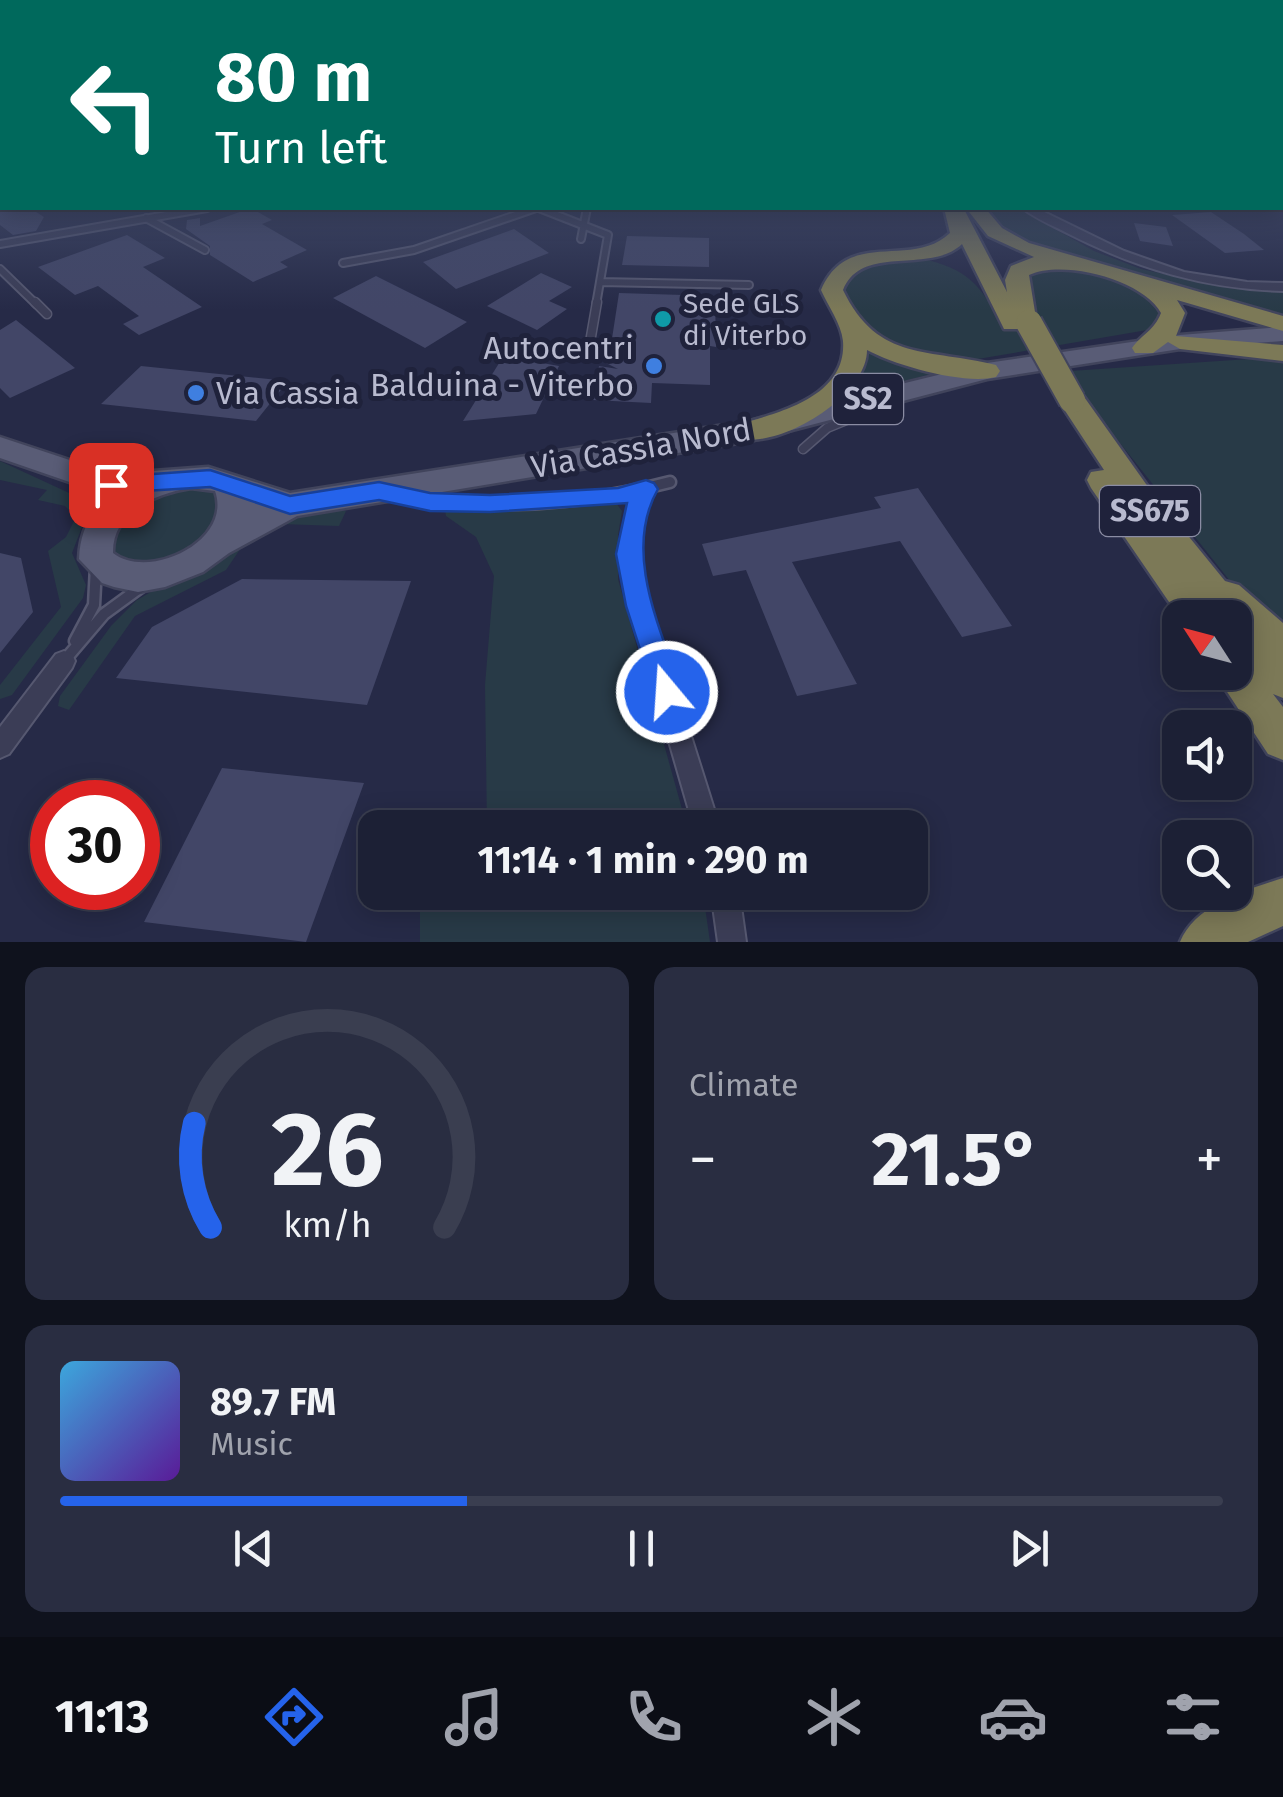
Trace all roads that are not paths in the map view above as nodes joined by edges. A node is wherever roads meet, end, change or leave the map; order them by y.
1 (124, 222) edge
2 (153, 222) edge
3 (496, 222) edge
4 (570, 222) edge
5 (584, 222) edge
6 (958, 222) edge
7 (961, 222) edge
8 (979, 222) edge
9 (986, 222) edge
10 (1055, 222) edge
11 (582, 227) junction
12 (581, 238) dead end
13 (0, 244) edge
14 (205, 250) dead end
15 (909, 254) junction
16 (343, 263) dead end
17 (0, 270) edge
18 (1283, 278) edge
19 (600, 282) junction
20 (1227, 282) junction
21 (749, 285) dead end
22 (1283, 287) edge
23 (996, 296) junction
24 (46, 314) dead end
25 (1022, 320) junction
26 (1283, 324) edge
27 (850, 325) junction
28 (1283, 334) edge
29 (1180, 342) junction
30 (590, 348) dead end
31 (1144, 348) junction
32 (1283, 352) edge
33 (995, 370) junction
34 (896, 391) junction
35 (1064, 400) junction
36 (750, 431) junction
37 (0, 447) edge
38 (803, 449) dead end
39 (72, 474) junction
40 (171, 480) junction
41 (670, 482) dead end
42 (229, 487) junction
43 (646, 489) junction
44 (379, 491) junction
45 (1135, 492) junction
46 (290, 505) junction
47 (98, 544) junction
48 (216, 544) junction
49 (173, 570) junction
50 (1185, 600) edge
51 (1220, 600) edge
52 (1252, 641) edge
53 (1283, 647) edge
54 (64, 661) junction
55 (1252, 680) edge
56 (1283, 680) edge
57 (1246, 690) edge
58 (1283, 718) edge
59 (1283, 740) edge
60 (0, 746) edge
61 (702, 810) edge
62 (1283, 902) edge
63 (728, 910) edge
64 (732, 942) edge
65 (1205, 942) edge

1 - 13 lane
2 - 14 lane
3 - 16 lane
4 - 11 lane
5 - 11 lane
6 - 15 highway
7 - 23 highway, SS675
8 - 25 highway, SS675
9 - 26 highway
10 - 20 street
11 - 12 lane
11 - 19 lane
15 - 23 highway
15 - 27 highway
17 - 24 lane
18 - 20 street
19 - 21 lane
19 - 30 lane
20 - 22 street
23 - 25 highway, SS675
25 - 31 highway
25 - 35 highway, SS675
27 - 33 highway
27 - 36 highway
28 - 29 main road, Via Cassia Nord / SS2
29 - 31 main road, Via Cassia Nord / SS2
29 - 32 highway
31 - 33 main road, Via Cassia Nord / SS2
33 - 34 main road, Via Cassia Nord / SS2
34 - 36 main road, Via Cassia Nord / SS2
34 - 38 lane
35 - 45 highway, SS675
35 - 50 highway, SS675
36 - 44 main road, Via Cassia Nord / SS2
37 - 39 main road, SS2
39 - 40 main road, SS2
39 - 47 main road
40 - 42 main road, SS2
40 - 47 main road, SS2
41 - 43 lane
42 - 46 main road, Via Cassia Nord / SS2
42 - 48 main road
43 - 44 lane
43 - 61 street
44 - 46 main road, Via Cassia Nord / SS2
45 - 51 highway, SS675
45 - 53 highway
46 - 48 main road, Via Cassia Nord / SS2
47 - 49 main road, SS2
47 - 54 lane
48 - 49 main road, SS2
49 - 54 lane
52 - 56 highway, SS675
54 - 60 street
55 - 58 highway
57 - 59 highway
62 - 65 highway
63 - 64 street

